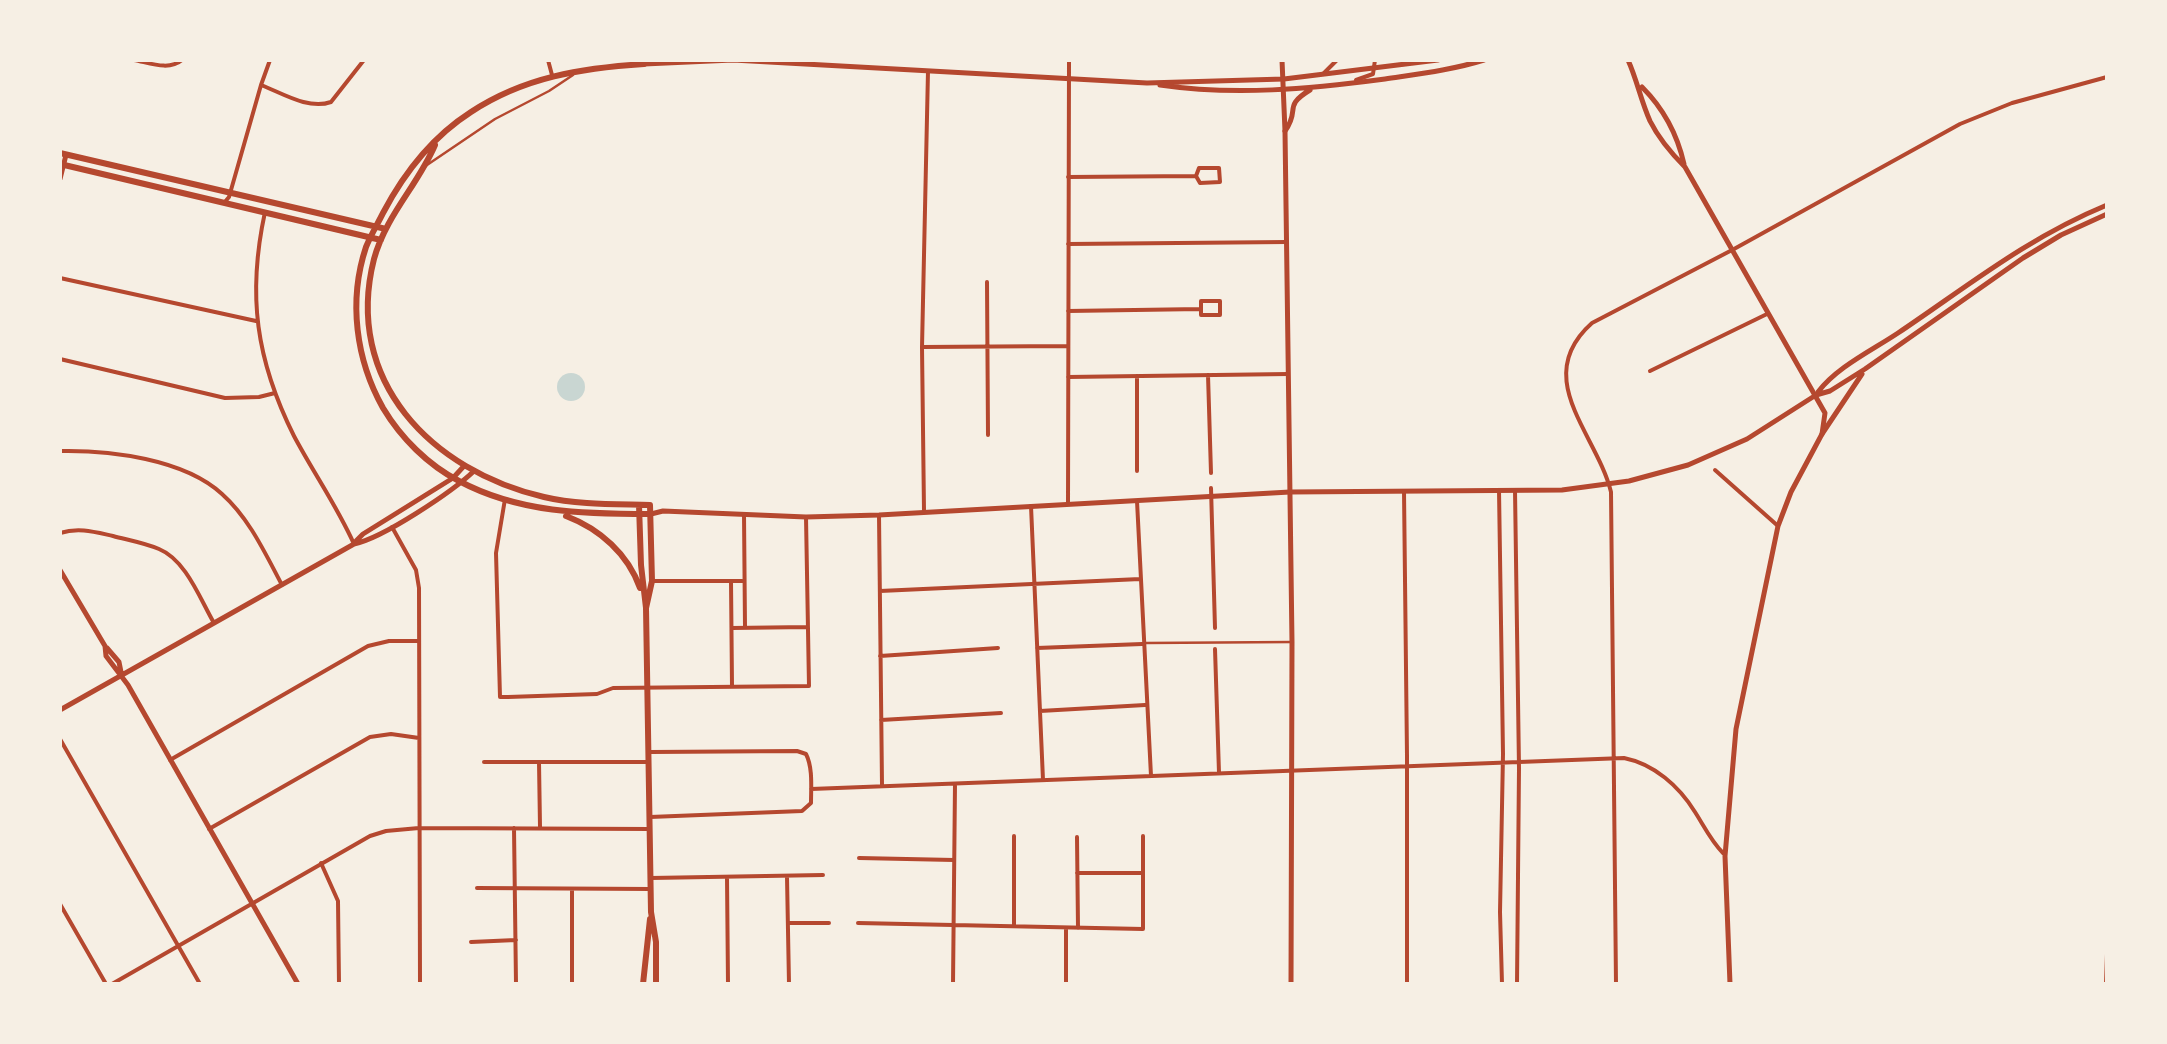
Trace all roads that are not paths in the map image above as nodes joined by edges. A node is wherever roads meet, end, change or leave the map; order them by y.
1 (134, 60) edge
2 (182, 60) edge
3 (270, 60) edge
4 (364, 60) edge
5 (548, 60) edge
6 (1069, 60) edge
7 (1282, 60) edge
8 (1337, 60) edge
9 (1374, 60) edge
10 (1438, 60) edge
11 (1484, 60) edge
12 (1628, 60) edge
13 (632, 62) edge
14 (644, 62) edge
15 (876, 64) edge
16 (1374, 69) junction
17 (581, 70) junction
18 (928, 71) junction
19 (552, 75) junction
20 (1321, 76) junction
21 (2107, 76) edge
22 (1284, 79) junction
23 (1068, 80) junction
24 (1147, 83) junction
25 (1352, 83) junction
26 (261, 85) junction
27 (1640, 85) junction
28 (1314, 87) junction
29 (1284, 90) junction
30 (1286, 131) junction
31 (436, 142) junction
32 (63, 154) edge
33 (62, 165) edge
34 (426, 166) junction
35 (1685, 167) junction
36 (1196, 176) junction
37 (1068, 177) junction
38 (60, 180) edge
39 (230, 192) junction
40 (224, 202) junction
41 (2107, 205) edge
42 (265, 212) junction
43 (2107, 214) edge
44 (377, 226) junction
45 (386, 229) junction
46 (370, 237) junction
47 (381, 240) junction
48 (1287, 242) junction
49 (1068, 244) junction
50 (1734, 249) junction
51 (60, 278) edge
52 (987, 282) dead end
53 (1201, 309) junction
54 (1068, 311) junction
55 (1768, 314) junction
56 (256, 321) junction
57 (922, 346) junction
58 (989, 346) junction
59 (1068, 346) junction
60 (60, 359) edge
61 (1866, 369) junction
62 (1650, 370) dead end
63 (1288, 374) junction
64 (1208, 375) junction
65 (1137, 376) junction
66 (1068, 377) junction
67 (275, 393) junction
68 (1816, 395) junction
69 (988, 434) dead end
70 (1822, 434) junction
71 (60, 452) edge
72 (464, 466) junction
73 (1716, 470) dead end
74 (474, 471) junction
75 (1137, 471) dead end
76 (1211, 473) dead end
77 (453, 478) junction
78 (462, 483) junction
79 (1609, 485) junction
80 (1499, 490) junction
81 (1515, 490) junction
82 (1404, 491) junction
83 (1211, 492) junction
84 (1290, 492) junction
85 (505, 500) junction
86 (1137, 501) junction
87 (1068, 504) junction
88 (1030, 506) junction
89 (639, 510) junction
90 (650, 510) junction
91 (556, 512) junction
92 (924, 512) junction
93 (744, 514) junction
94 (879, 515) junction
95 (806, 517) junction
96 (392, 526) junction
97 (1778, 526) junction
98 (60, 533) edge
99 (354, 544) junction
100 (60, 570) edge
101 (1141, 579) junction
102 (731, 580) junction
103 (744, 580) junction
104 (652, 581) junction
105 (282, 584) junction
106 (1034, 584) junction
107 (880, 590) junction
108 (646, 608) junction
109 (214, 623) junction
110 (808, 627) junction
111 (732, 628) junction
112 (745, 628) junction
113 (1215, 628) dead end
114 (419, 641) junction
115 (1292, 642) junction
116 (1144, 644) junction
117 (998, 648) dead end
118 (1037, 648) junction
119 (1216, 649) dead end
120 (880, 656) junction
121 (122, 675) junction
122 (732, 687) junction
123 (648, 688) junction
124 (1147, 705) junction
125 (60, 710) edge
126 (1040, 711) junction
127 (1001, 713) dead end
128 (881, 720) junction
129 (419, 738) junction
130 (60, 740) edge
131 (649, 752) junction
132 (1614, 758) junction
133 (170, 760) junction
134 (484, 762) dead end
135 (539, 762) junction
136 (649, 762) junction
137 (1519, 762) junction
138 (1503, 763) junction
139 (1407, 766) junction
140 (1293, 771) junction
141 (1219, 774) junction
142 (1151, 776) junction
143 (1043, 780) junction
144 (955, 784) junction
145 (882, 786) junction
146 (811, 789) junction
147 (650, 817) junction
148 (540, 827) junction
149 (419, 828) junction
150 (514, 828) junction
151 (650, 828) junction
152 (209, 829) junction
153 (1014, 836) dead end
154 (1077, 836) dead end
155 (1142, 836) dead end
156 (1725, 856) junction
157 (859, 858) dead end
158 (954, 860) junction
159 (321, 863) junction
160 (1077, 873) junction
161 (1142, 873) junction
162 (823, 876) dead end
163 (727, 877) junction
164 (788, 877) junction
165 (651, 878) junction
166 (477, 888) dead end
167 (515, 889) junction
168 (651, 889) junction
169 (572, 890) junction
170 (60, 904) edge
171 (252, 904) junction
172 (651, 912) junction
173 (788, 922) junction
174 (829, 923) dead end
175 (858, 923) dead end
176 (954, 925) junction
177 (1014, 926) junction
178 (1066, 928) junction
179 (1078, 928) junction
180 (516, 940) junction
181 (471, 942) dead end
182 (178, 946) junction
183 (2107, 954) edge
184 (109, 984) edge
185 (200, 984) edge
186 (298, 984) edge
187 (339, 984) edge
188 (420, 984) edge
189 (516, 984) edge
190 (572, 984) edge
191 (642, 984) edge
192 (656, 984) edge
193 (728, 984) edge
194 (789, 984) edge
195 (953, 984) edge
196 (1066, 984) edge
197 (1292, 984) edge
198 (1406, 984) edge
199 (1502, 984) edge
200 (1518, 984) edge
201 (1616, 984) edge
202 (1730, 984) edge
203 (2106, 984) edge

1 - 2 street
3 - 26 street
4 - 26 street
5 - 19 street
6 - 23 street
7 - 22 main road
8 - 20 street
9 - 16 street
10 - 16 main road
11 - 25 main road
12 - 27 main road
13 - 14 main road
13 - 17 main road
14 - 15 main road
15 - 18 main road
16 - 20 main road
16 - 25 street
17 - 19 main road
17 - 34 street
18 - 23 main road
18 - 57 street
19 - 31 main road
20 - 22 main road
21 - 50 street
22 - 24 main road
22 - 29 main road
23 - 24 main road
23 - 37 street
24 - 29 main road
25 - 28 main road
26 - 39 street
27 - 35 main road
27 - 35 main road
28 - 29 main road
28 - 30 main road
29 - 30 main road
30 - 48 main road
31 - 34 main road
31 - 44 main road
32 - 33 main road
32 - 39 main road
33 - 38 main road
33 - 40 main road
34 - 45 main road
35 - 50 main road
36 - 36 street
36 - 37 street
37 - 49 street
39 - 40 street
39 - 44 main road
40 - 42 main road
41 - 68 main road
42 - 46 main road
42 - 56 street
43 - 61 main road
44 - 45 main road
44 - 46 main road
45 - 47 main road
46 - 47 main road
46 - 77 main road
47 - 72 main road
48 - 49 street
48 - 63 main road
49 - 54 street
50 - 55 main road
50 - 79 street
51 - 56 street
52 - 58 street
53 - 53 street
53 - 54 street
54 - 59 street
55 - 62 street
55 - 68 main road
56 - 67 street
57 - 58 street
57 - 92 street
58 - 59 street
58 - 69 street
59 - 66 street
60 - 67 street
61 - 68 main road
61 - 70 main road
63 - 64 street
63 - 84 main road
64 - 65 street
64 - 76 street
65 - 66 street
65 - 75 street
66 - 87 street
67 - 99 street
68 - 70 main road
68 - 79 main road
70 - 97 main road
71 - 105 street
72 - 74 main road
72 - 77 main road
73 - 97 street
74 - 78 main road
74 - 89 main road
77 - 78 main road
77 - 99 main road
78 - 85 main road
78 - 96 main road
79 - 81 main road
79 - 132 street
80 - 81 main road
80 - 82 main road
80 - 138 street
81 - 137 street
82 - 84 main road
82 - 139 street
83 - 84 main road
83 - 86 main road
83 - 113 street
84 - 115 main road
85 - 91 main road
85 - 123 street
86 - 87 main road
86 - 101 street
87 - 88 main road
88 - 92 main road
88 - 106 street
89 - 90 main road
89 - 91 main road
89 - 108 main road
90 - 93 main road
90 - 104 main road
91 - 108 main road
92 - 94 main road
93 - 95 main road
93 - 103 street
94 - 95 main road
94 - 107 street
95 - 110 street
96 - 99 main road
96 - 114 street
97 - 156 main road
98 - 109 street
99 - 105 main road
100 - 121 main road
101 - 106 street
101 - 116 street
102 - 103 street
102 - 104 street
102 - 111 street
103 - 112 street
104 - 108 main road
105 - 109 main road
106 - 107 street
106 - 118 street
107 - 120 street
108 - 123 main road
109 - 121 main road
110 - 112 street
110 - 122 street
111 - 112 street
111 - 122 street
114 - 129 street
114 - 133 street
115 - 116 street
115 - 140 main road
116 - 118 street
116 - 124 street
117 - 120 street
118 - 126 street
119 - 141 street
120 - 128 street
121 - 125 main road
121 - 133 main road
122 - 123 street
123 - 131 main road
124 - 126 street
124 - 142 street
126 - 143 street
127 - 128 street
128 - 145 street
129 - 149 street
129 - 152 street
130 - 182 street
131 - 136 main road
131 - 146 street
132 - 137 street
132 - 156 street
132 - 201 street
133 - 152 main road
134 - 135 street
135 - 136 street
135 - 148 street
136 - 147 main road
137 - 138 street
137 - 200 street
138 - 139 street
138 - 199 street
139 - 140 street
139 - 198 street
140 - 141 street
140 - 197 main road
141 - 142 street
142 - 143 street
143 - 144 street
144 - 145 street
144 - 158 street
145 - 146 street
146 - 147 street
147 - 151 main road
148 - 150 street
148 - 151 street
149 - 150 street
149 - 159 street
149 - 188 street
150 - 167 street
151 - 165 main road
152 - 171 main road
153 - 177 street
154 - 160 street
155 - 161 street
156 - 202 main road
157 - 158 street
158 - 176 street
159 - 171 street
159 - 187 street
160 - 161 street
160 - 179 street
161 - 179 street
162 - 164 street
163 - 164 street
163 - 165 street
163 - 193 street
164 - 173 street
165 - 168 main road
166 - 167 street
167 - 169 street
167 - 180 street
168 - 169 street
168 - 172 main road
169 - 190 street
170 - 184 street
171 - 182 street
171 - 186 main road
172 - 191 main road
172 - 192 main road
173 - 174 street
173 - 194 street
175 - 176 street
176 - 177 street
176 - 195 street
177 - 178 street
178 - 179 street
178 - 196 street
180 - 181 street
180 - 189 street
182 - 184 street
182 - 185 street
183 - 203 street

